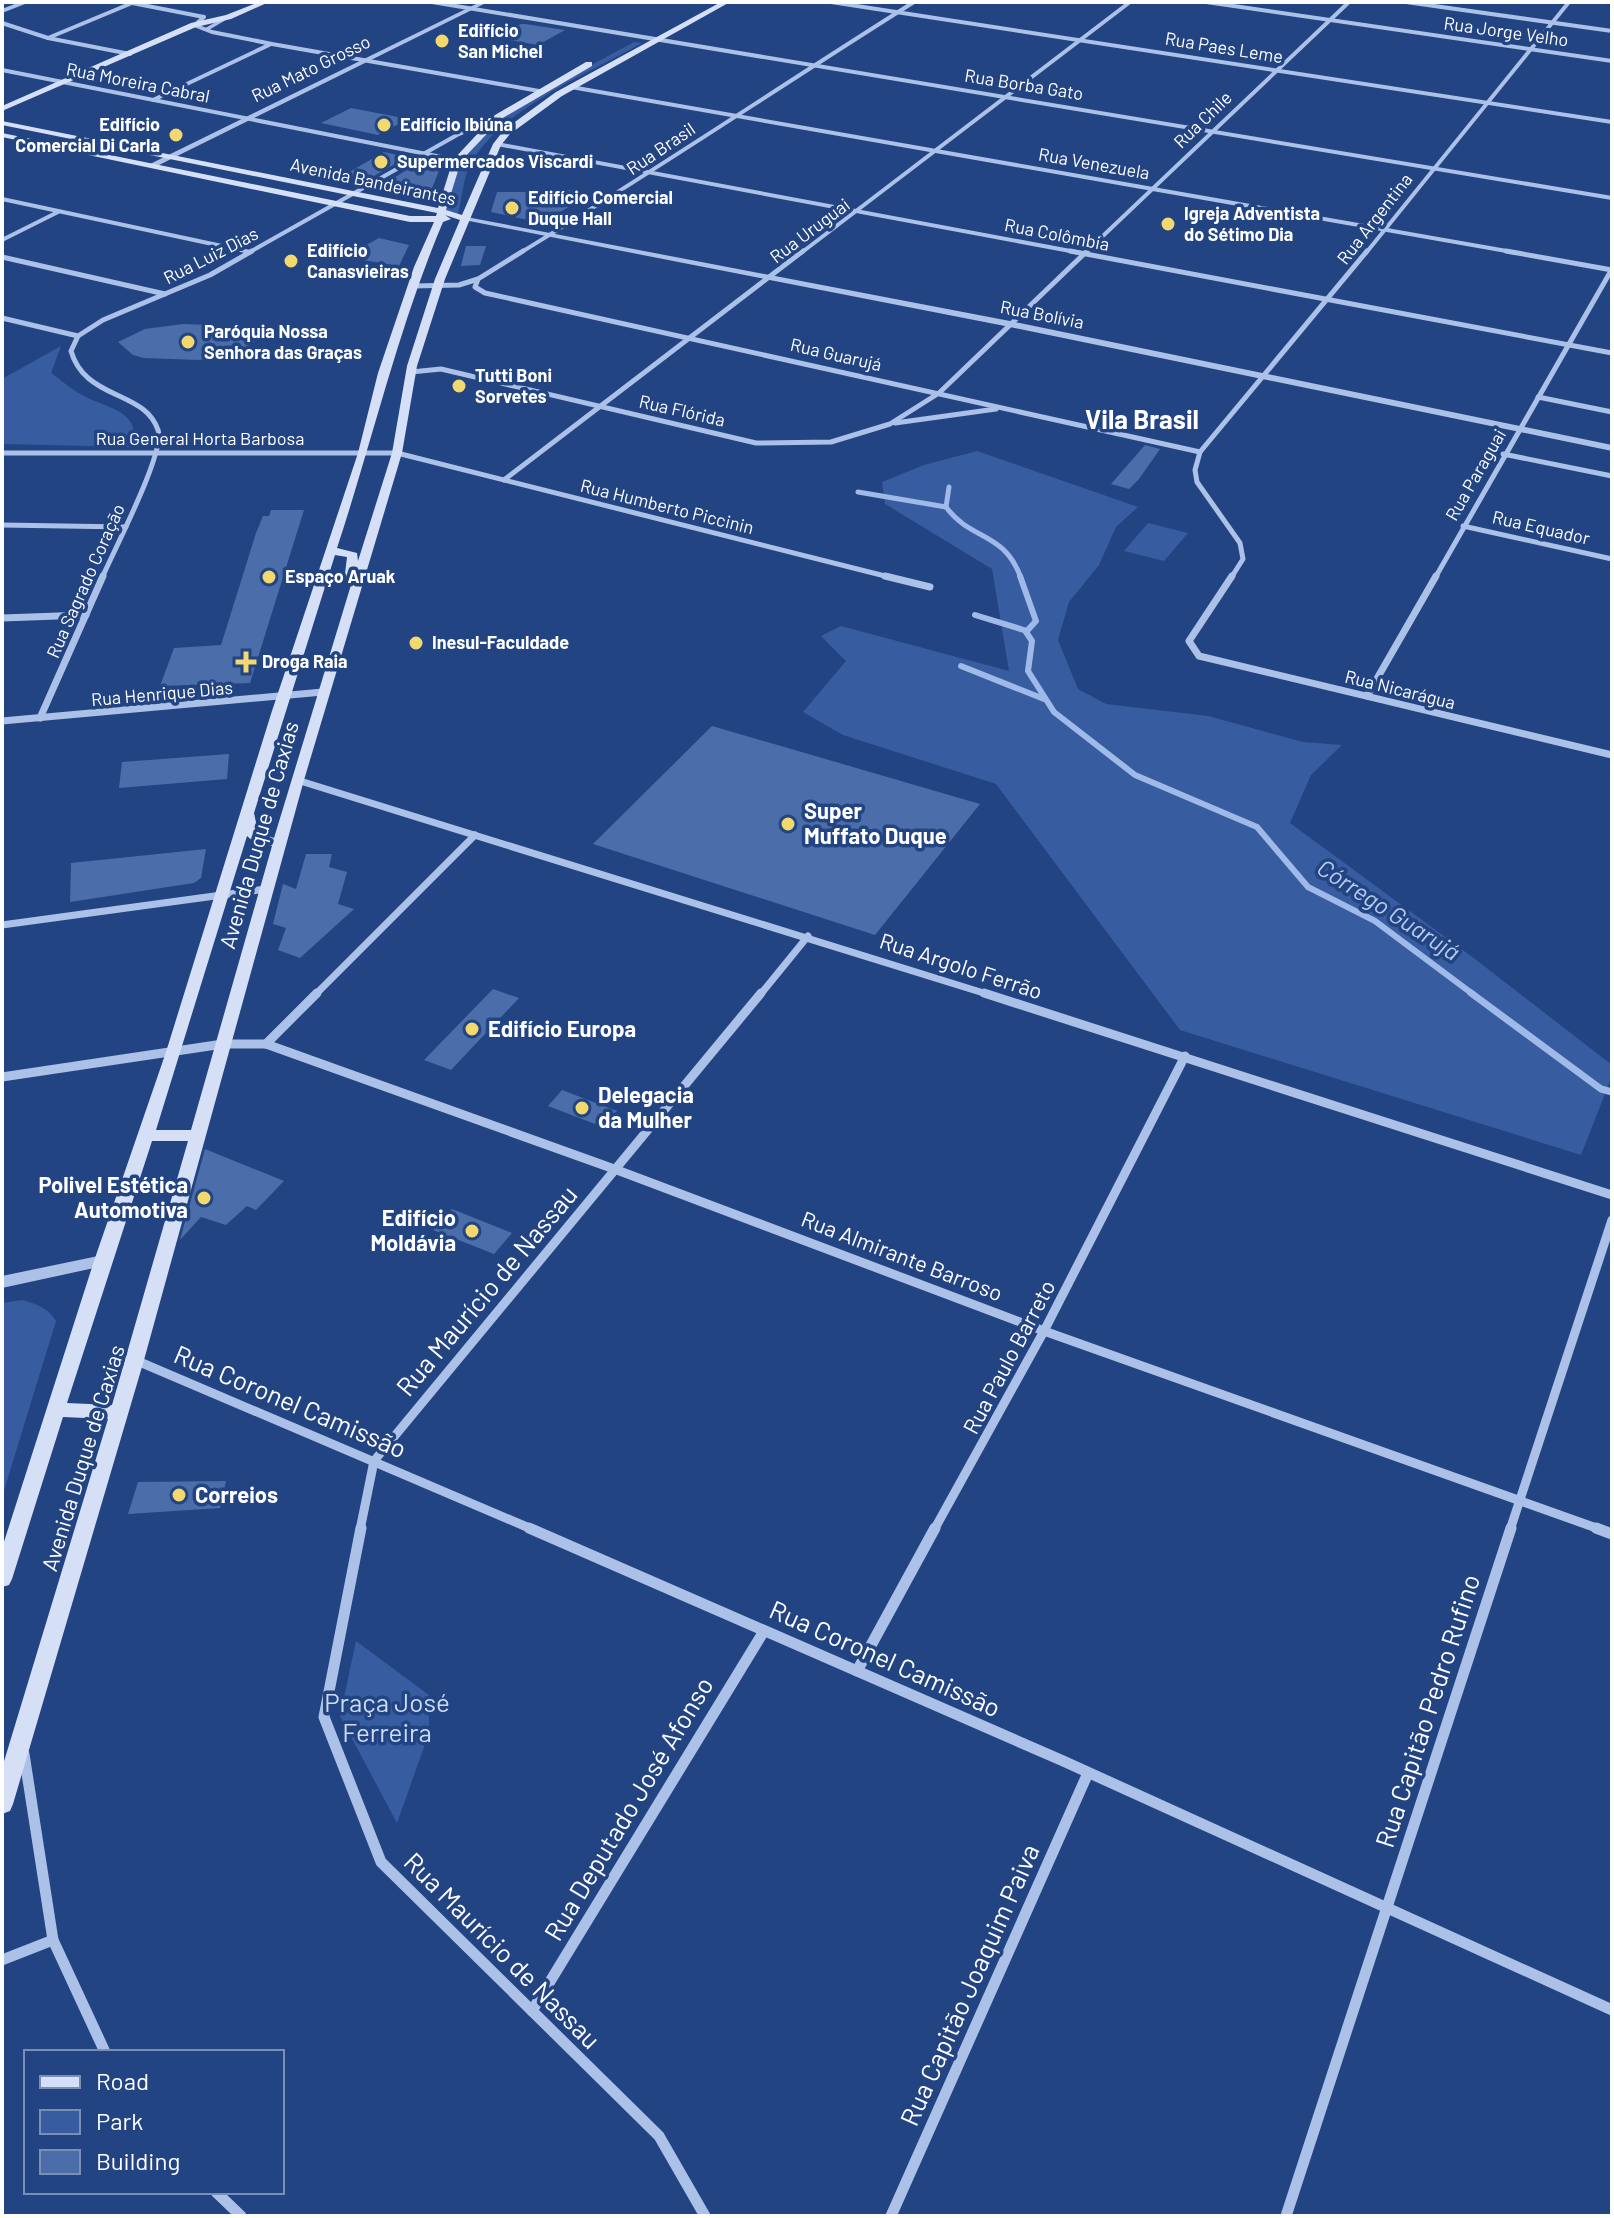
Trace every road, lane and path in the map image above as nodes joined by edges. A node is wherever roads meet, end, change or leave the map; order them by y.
1 (25, 2) edge
2 (130, 2) edge
3 (265, 2) edge
4 (432, 2) edge
5 (485, 2) edge
6 (726, 2) edge
7 (831, 2) edge
8 (914, 2) edge
9 (1130, 2) edge
10 (1206, 2) edge
11 (1349, 2) edge
12 (1406, 2) edge
13 (1569, 2) edge
14 (472, 9) junction
15 (2, 11) edge
16 (899, 12) junction
17 (228, 17) junction
18 (1329, 20) junction
19 (1553, 22) junction
20 (2, 23) edge
21 (194, 25) junction
22 (659, 27) dead end
23 (205, 30) junction
24 (1612, 31) edge
25 (642, 36) junction
26 (48, 38) junction
27 (656, 39) junction
28 (1081, 40) junction
29 (272, 44) junction
30 (624, 46) dead end
31 (1530, 49) junction
32 (130, 54) junction
33 (367, 60) junction
34 (596, 61) dead end
35 (1612, 61) edge
36 (814, 65) junction
37 (2, 70) edge
38 (1276, 70) junction
39 (65, 82) junction
40 (571, 87) junction
41 (539, 91) junction
42 (1010, 97) junction
43 (153, 100) junction
44 (1486, 103) junction
45 (2, 109) edge
46 (734, 115) junction
47 (498, 117) junction
48 (247, 118) junction
49 (1612, 122) edge
50 (2, 123) edge
51 (1213, 130) junction
52 (2, 135) edge
53 (497, 144) junction
54 (938, 151) junction
55 (424, 154) junction
56 (170, 156) junction
57 (457, 160) junction
58 (152, 165) junction
59 (1434, 167) junction
60 (652, 173) junction
61 (1151, 189) junction
62 (355, 194) junction
63 (1612, 198) edge
64 (2, 199) edge
65 (338, 203) junction
66 (60, 211) junction
67 (858, 212) junction
68 (440, 215) junction
69 (464, 218) junction
70 (1387, 230) junction
71 (552, 236) junction
72 (2, 240) edge
73 (250, 252) junction
74 (1083, 255) junction
75 (2, 257) edge
76 (1612, 270) edge
77 (478, 279) junction
78 (770, 279) junction
79 (438, 285) junction
80 (413, 286) junction
81 (167, 295) junction
82 (1327, 301) junction
83 (3, 319) edge
84 (1010, 324) junction
85 (78, 336) junction
86 (693, 337) junction
87 (1569, 345) junction
88 (1612, 353) edge
89 (385, 368) junction
90 (412, 368) junction
91 (1264, 377) junction
92 (939, 393) junction
93 (1538, 397) junction
94 (601, 406) junction
95 (1003, 408) junction
96 (1612, 412) edge
97 (890, 424) junction
98 (1519, 429) junction
99 (1612, 448) edge
100 (1200, 452) junction
101 (2, 453) edge
102 (363, 453) junction
103 (397, 453) junction
104 (157, 454) junction
105 (1503, 454) junction
106 (1612, 476) edge
107 (504, 480) junction
108 (2, 525) edge
109 (1463, 526) junction
110 (126, 527) junction
111 (330, 550) junction
112 (1612, 559) edge
113 (930, 587) dead end
114 (352, 600) junction
115 (86, 615) junction
116 (2, 618) edge
117 (323, 692) junction
118 (1367, 696) junction
119 (282, 697) junction
120 (40, 718) junction
121 (2, 721) edge
122 (1612, 755) edge
123 (297, 780) junction
124 (248, 809) junction
125 (475, 835) junction
126 (278, 843) junction
127 (266, 889) junction
128 (221, 895) junction
129 (2, 925) edge
130 (808, 936) junction
131 (223, 1044) junction
132 (266, 1044) junction
133 (174, 1052) junction
134 (1185, 1056) junction
135 (2, 1077) edge
136 (146, 1135) junction
137 (198, 1136) junction
138 (617, 1170) junction
139 (1612, 1195) edge
140 (1612, 1220) edge
141 (103, 1261) junction
142 (2, 1282) edge
143 (1044, 1331) junction
144 (135, 1360) junction
145 (55, 1410) junction
146 (120, 1412) junction
147 (374, 1461) junction
148 (1521, 1500) junction
149 (1612, 1534) edge
150 (2, 1579) edge
151 (764, 1631) junction
152 (857, 1671) junction
153 (21, 1739) junction
154 (1088, 1773) junction
155 (2, 1804) edge
156 (1388, 1905) junction
157 (53, 1940) junction
158 (2, 1960) edge
159 (1612, 2010) edge
160 (532, 2011) junction
161 (104, 2050) edge
162 (218, 2194) edge
163 (241, 2216) edge
164 (705, 2216) edge
165 (891, 2216) edge
166 (1286, 2216) edge

1 - 15 street
2 - 21 street
2 - 26 street
3 - 17 main road
4 - 14 street, Rua Borba Gato
5 - 14 street, Rua Mato Grosso
6 - 27 main road, Avenida Duque de Caxias
7 - 16 street, Rua Paes Leme
8 - 16 street, Rua Brasil
9 - 28 street, Rua Uruguai
10 - 18 street, Rua Jorge Velho
11 - 18 street, Rua Chile
12 - 19 street
13 - 19 street, Rua Argentina
14 - 25 street, Rua Borba Gato
14 - 33 street, Rua Mato Grosso
16 - 28 street, Rua Paes Leme
16 - 36 street, Rua Brasil
17 - 21 main road
17 - 23 street
18 - 31 street, Rua Jorge Velho
18 - 38 street, Rua Chile
19 - 24 street
19 - 31 street, Rua Argentina
20 - 26 street
21 - 23 street
21 - 32 main road
22 - 25 main road
23 - 29 street
25 - 27 street, Rua Borba Gato
25 - 30 main road
26 - 32 street
27 - 36 street, Rua Borba Gato
27 - 40 main road, Avenida Duque de Caxias
28 - 38 street, Rua Paes Leme
28 - 42 street, Rua Uruguai
29 - 33 street
29 - 43 street
31 - 35 street, Rua Jorge Velho
31 - 44 street, Rua Argentina
32 - 39 main road
33 - 41 street
33 - 48 street, Rua Mato Grosso
34 - 41 main road, Avenida Duque de Caxias
36 - 42 street, Rua Borba Gato
36 - 46 street, Rua Brasil
37 - 39 street, Rua Moreira Cabral
38 - 44 street, Rua Paes Leme
38 - 51 street, Rua Chile
39 - 43 street, Rua Moreira Cabral
39 - 45 main road
40 - 46 street, Rua Venezuela
40 - 53 main road, Avenida Duque de Caxias
41 - 47 main road, Avenida Duque de Caxias
42 - 51 street, Rua Borba Gato
42 - 54 street, Rua Uruguai
43 - 48 street, Rua Moreira Cabral
44 - 49 street, Rua Paes Leme
44 - 59 street, Rua Argentina
46 - 54 street, Rua Venezuela
46 - 60 street, Rua Brasil
47 - 55 street, Rua Luiz Dias
47 - 57 main road, Avenida Duque de Caxias
48 - 55 street, Rua Moreira Cabral
48 - 56 street, Rua Mato Grosso
50 - 56 main road, Avenida Bandeirantes
51 - 59 street, Rua Borba Gato
51 - 61 street, Rua Chile
52 - 58 main road, Avenida Bandeirantes
53 - 60 street, Rua Colômbia
53 - 69 main road, Avenida Duque de Caxias
54 - 61 street, Rua Venezuela
54 - 67 street, Rua Uruguai
55 - 57 street, Rua Moreira Cabral
55 - 62 street, Rua Luiz Dias
56 - 58 street, Rua Mato Grosso
56 - 62 main road, Avenida Bandeirantes
57 - 68 main road, Avenida Duque de Caxias
58 - 65 main road, Avenida Bandeirantes
59 - 63 street, Rua Borba Gato
59 - 70 street, Rua Argentina
60 - 67 street, Rua Colômbia
60 - 71 street, Rua Brasil
61 - 70 street, Rua Venezuela
61 - 74 street, Rua Chile
62 - 65 street, Rua Luiz Dias
62 - 68 main road, Avenida Bandeirantes
64 - 66 street
65 - 68 main road, Avenida Bandeirantes
65 - 73 street, Rua Luiz Dias
66 - 72 street
66 - 73 street
67 - 74 street, Rua Colômbia
67 - 78 street, Rua Uruguai
68 - 69 main road, Avenida Bandeirantes
68 - 80 main road, Avenida Duque de Caxias
69 - 71 street, Rua Bolívia
69 - 79 main road, Avenida Duque de Caxias
70 - 76 street, Rua Venezuela
70 - 82 street, Rua Argentina
71 - 77 street, Rua Brasil
71 - 78 street, Rua Bolívia
73 - 81 street, Rua Luiz Dias
74 - 82 street, Rua Colômbia
74 - 84 street, Rua Chile
75 - 81 street
76 - 87 street, Rua Paraguai
77 - 79 street, Rua Brasil
77 - 86 street, Rua Guarujá
78 - 84 street, Rua Bolívia
78 - 86 street, Rua Uruguai
79 - 80 street, Rua Brasil
79 - 90 main road, Avenida Duque de Caxias
80 - 89 main road, Avenida Duque de Caxias
81 - 85 street, Rua Luiz Dias
82 - 87 street, Rua Colômbia
82 - 91 street, Rua Argentina
83 - 85 street
84 - 91 street, Rua Bolívia
84 - 92 street, Rua Chile
85 - 104 street
86 - 92 street, Rua Guarujá
86 - 94 street, Rua Uruguai
87 - 88 street, Rua Colômbia
87 - 93 street, Rua Paraguai
89 - 90 main road
89 - 102 main road, Avenida Duque de Caxias
90 - 94 street, Rua Flórida
90 - 103 main road, Avenida Duque de Caxias
91 - 98 street, Rua Bolívia
91 - 100 street, Rua Argentina
92 - 95 street, Rua Guarujá
92 - 97 street, Rua Flórida
93 - 96 street
93 - 98 street, Rua Paraguai
94 - 97 street, Rua Flórida
94 - 107 street, Rua Uruguai
95 - 97 street
95 - 100 street, Rua Guarujá
98 - 99 street, Rua Bolívia
98 - 105 street, Rua Paraguai
100 - 118 street, Rua Nicarágua
101 - 104 street, Rua General Horta Barbosa
102 - 103 street, Rua General Horta Barbosa
102 - 104 street, Rua General Horta Barbosa
102 - 111 main road, Avenida Duque de Caxias
103 - 107 street, Rua Humberto Piccinin
103 - 114 main road, Avenida Duque de Caxias
104 - 110 street, Rua Sagrado Coração
105 - 106 street
105 - 109 street, Rua Paraguai
107 - 113 street, Rua Humberto Piccinin
108 - 110 street
109 - 112 street, Rua Equador
109 - 118 street, Rua Paraguai
110 - 115 street, Rua Sagrado Coração
111 - 114 main road
111 - 119 main road, Avenida Duque de Caxias
114 - 117 main road, Avenida Duque de Caxias
115 - 116 street
115 - 120 street, Rua Sagrado Coração
117 - 119 street, Rua Henrique Dias
117 - 123 main road, Avenida Duque de Caxias
118 - 122 street, Rua Nicarágua
119 - 120 street, Rua Henrique Dias
119 - 124 main road, Avenida Duque de Caxias
120 - 121 street, Rua Henrique Dias
123 - 125 street, Rua Argolo Ferrão
123 - 126 main road, Avenida Duque de Caxias
124 - 126 main road
124 - 128 main road, Avenida Duque de Caxias
125 - 130 street, Rua Argolo Ferrão
125 - 132 street
126 - 127 main road, Avenida Duque de Caxias
127 - 128 street
127 - 131 main road, Avenida Duque de Caxias
128 - 129 street
128 - 133 main road, Avenida Duque de Caxias
130 - 134 street, Rua Argolo Ferrão
130 - 138 street, Rua Maurício de Nassau
131 - 132 street, Rua Almirante Barroso
131 - 133 street, Rua Almirante Barroso
131 - 137 main road, Avenida Duque de Caxias
132 - 138 street, Rua Almirante Barroso
133 - 135 street, Rua Almirante Barroso
133 - 136 main road, Avenida Duque de Caxias
134 - 139 street, Rua Argolo Ferrão
134 - 143 street, Rua Paulo Barreto
136 - 137 main road
136 - 141 main road, Avenida Duque de Caxias
137 - 144 main road, Avenida Duque de Caxias
138 - 143 street, Rua Almirante Barroso
138 - 147 street, Rua Maurício de Nassau
140 - 148 street, Rua Capitão Pedro Rufino
141 - 142 street
141 - 145 main road, Avenida Duque de Caxias
143 - 148 street, Rua Almirante Barroso
143 - 152 street, Rua Paulo Barreto
144 - 146 main road, Avenida Duque de Caxias
144 - 147 street, Rua Coronel Camissão
145 - 146 main road
145 - 150 main road, Avenida Duque de Caxias
146 - 153 main road, Avenida Duque de Caxias
147 - 151 street, Rua Coronel Camissão
147 - 160 street, Rua Maurício de Nassau
148 - 149 street, Rua Almirante Barroso
148 - 156 street, Rua Capitão Pedro Rufino
151 - 152 street, Rua Coronel Camissão
151 - 160 street, Rua Deputado José Afonso
152 - 154 street, Rua Coronel Camissão
153 - 155 main road, Avenida Duque de Caxias
153 - 157 street
154 - 156 street, Rua Coronel Camissão
154 - 165 street, Rua Capitão Joaquim Paiva
156 - 159 street, Rua Coronel Camissão
156 - 166 street, Rua Capitão Pedro Rufino
157 - 158 street
157 - 161 street
160 - 164 street, Rua Maurício de Nassau
162 - 163 street

